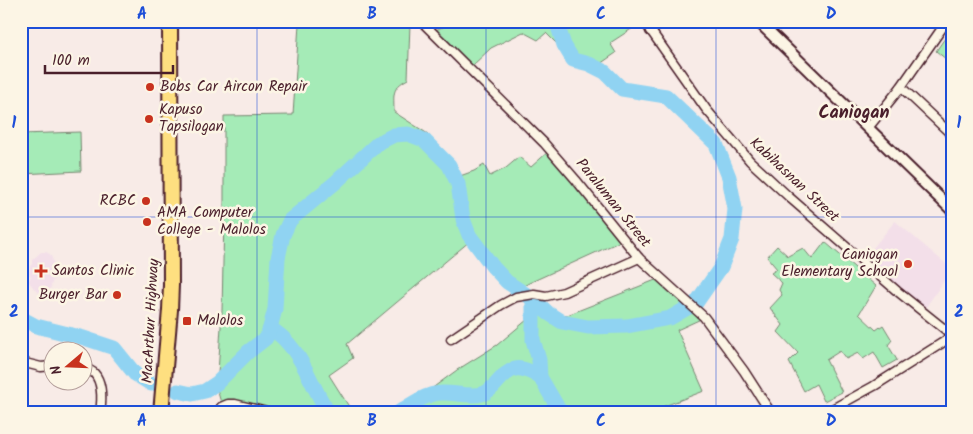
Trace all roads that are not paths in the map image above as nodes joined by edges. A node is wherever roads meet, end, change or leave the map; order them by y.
1 (170, 21) edge
2 (421, 21) edge
3 (644, 21) edge
4 (664, 21) edge
5 (758, 21) edge
6 (947, 21) edge
7 (650, 31) junction
8 (901, 87) junction
9 (868, 128) junction
10 (952, 135) edge
11 (952, 210) edge
12 (639, 258) junction
13 (952, 335) edge
14 (451, 339) dead end
15 (21, 362) edge
16 (42, 367) edge
17 (92, 371) edge
18 (21, 412) edge
19 (26, 413) edge
20 (100, 413) edge
21 (161, 413) edge
22 (222, 413) edge
23 (271, 413) edge
24 (771, 413) edge
25 (825, 413) edge

1 - 21 highway, MacArthur Highway
2 - 12 street, Paraluman Street
3 - 7 street, Kabihasnan Street
4 - 7 street
5 - 9 street
6 - 8 street
7 - 13 street, Kabihasnan Street
8 - 9 street
8 - 10 street
9 - 11 street
12 - 14 street
12 - 24 street, Paraluman Street
13 - 25 street
15 - 16 street
17 - 20 street
18 - 19 street
22 - 23 street

